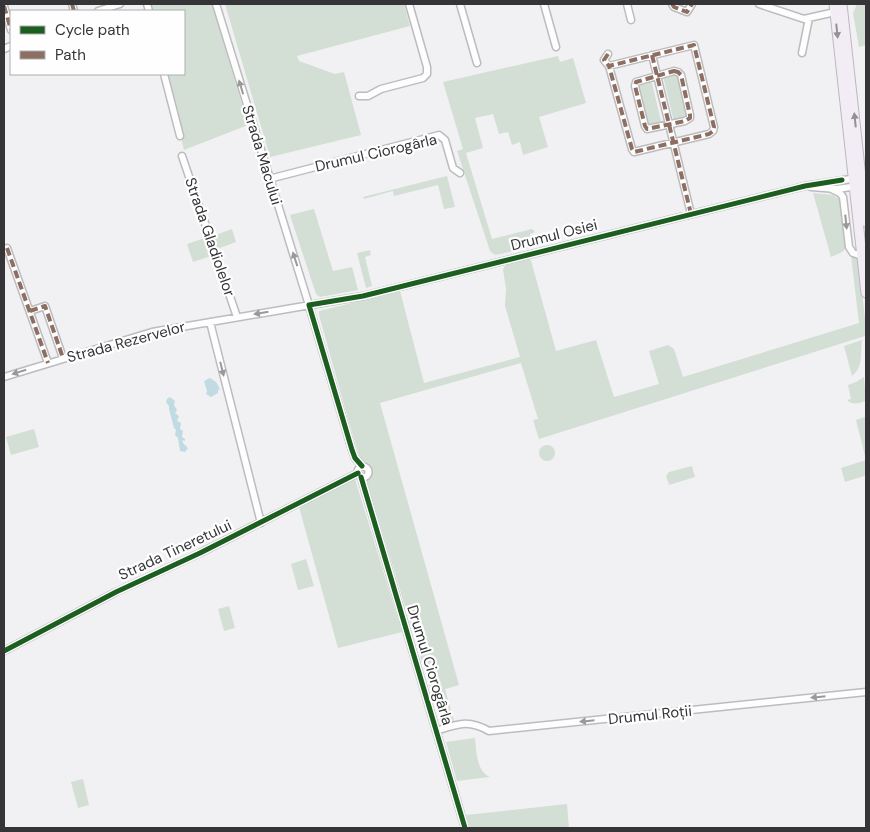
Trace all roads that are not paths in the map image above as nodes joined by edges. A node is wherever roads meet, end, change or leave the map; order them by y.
1 (120, 4) edge
2 (216, 4) edge
3 (409, 4) edge
4 (460, 4) edge
5 (544, 4) edge
6 (627, 4) edge
7 (672, 4) edge
8 (692, 4) edge
9 (759, 4) edge
10 (842, 4) edge
11 (4, 6) edge
12 (834, 8) edge
13 (101, 10) edge
14 (809, 18) junction
15 (631, 20) dead end
16 (10, 27) edge
17 (556, 47) dead end
18 (843, 50) junction
19 (802, 53) dead end
20 (608, 54) dead end
21 (652, 55) junction
22 (477, 63) dead end
23 (609, 66) junction
24 (164, 75) edge
25 (657, 75) junction
26 (358, 96) dead end
27 (669, 125) junction
28 (180, 136) dead end
29 (674, 143) junction
30 (182, 156) dead end
31 (460, 173) dead end
32 (270, 180) junction
33 (858, 182) junction
34 (804, 186) junction
35 (829, 188) junction
36 (691, 214) junction
37 (866, 222) edge
38 (7, 248) dead end
39 (862, 256) junction
40 (866, 293) edge
41 (306, 295) junction
42 (320, 304) junction
43 (310, 305) junction
44 (30, 311) junction
45 (237, 317) junction
46 (210, 322) junction
47 (63, 358) junction
48 (48, 363) junction
49 (4, 377) edge
50 (362, 466) junction
51 (362, 475) junction
52 (261, 523) junction
53 (4, 651) edge
54 (866, 692) edge
55 (436, 730) junction
56 (463, 827) edge

1 - 13 street
32 -> 2 street, Strada Macului
3 - 26 street
4 - 22 street
5 - 17 street
6 - 15 street
7 - 8 street
9 - 14 street
10 - 18 main road
11 - 16 street
12 - 14 street
12 -> 18 main road
14 - 19 street
18 - 33 main road
20 - 23 street
21 - 23 street
21 - 25 street
21 - 29 street
23 - 29 street
24 - 28 street
25 - 27 street
25 - 27 street
25 - 27 street
27 - 29 street
29 - 36 street
30 - 45 street, Strada Gladiolelor
31 - 32 street, Drumul Ciorogârla
41 -> 32 street, Strada Macului
33 - 34 street, Drumul Osiei
33 - 35 street, Drumul Osiei
33 - 37 main road
33 - 39 main road
34 - 35 street, Drumul Osiei
34 - 36 street, Drumul Osiei
35 -> 39 street
36 - 42 street, Drumul Osiei
38 - 44 street
39 - 40 main road
41 - 42 street
41 - 43 street, Strada Macului
42 - 43 street, Drumul Osiei
43 -> 45 street, Strada Rezervelor
43 - 50 street
44 - 47 street
44 - 48 street
45 - 46 street, Strada Rezervelor
46 - 47 street, Strada Rezervelor
46 -> 52 street
47 - 48 street, Strada Rezervelor
48 -> 49 street, Strada Rezervelor
50 - 51 street
50 - 51 street
51 - 52 street, Strada Tineretului
51 - 55 street, Drumul Ciorogârla
52 - 53 street, Strada Tineretului
54 -> 55 street, Drumul Roții
55 - 56 street, Drumul Ciorogârla

